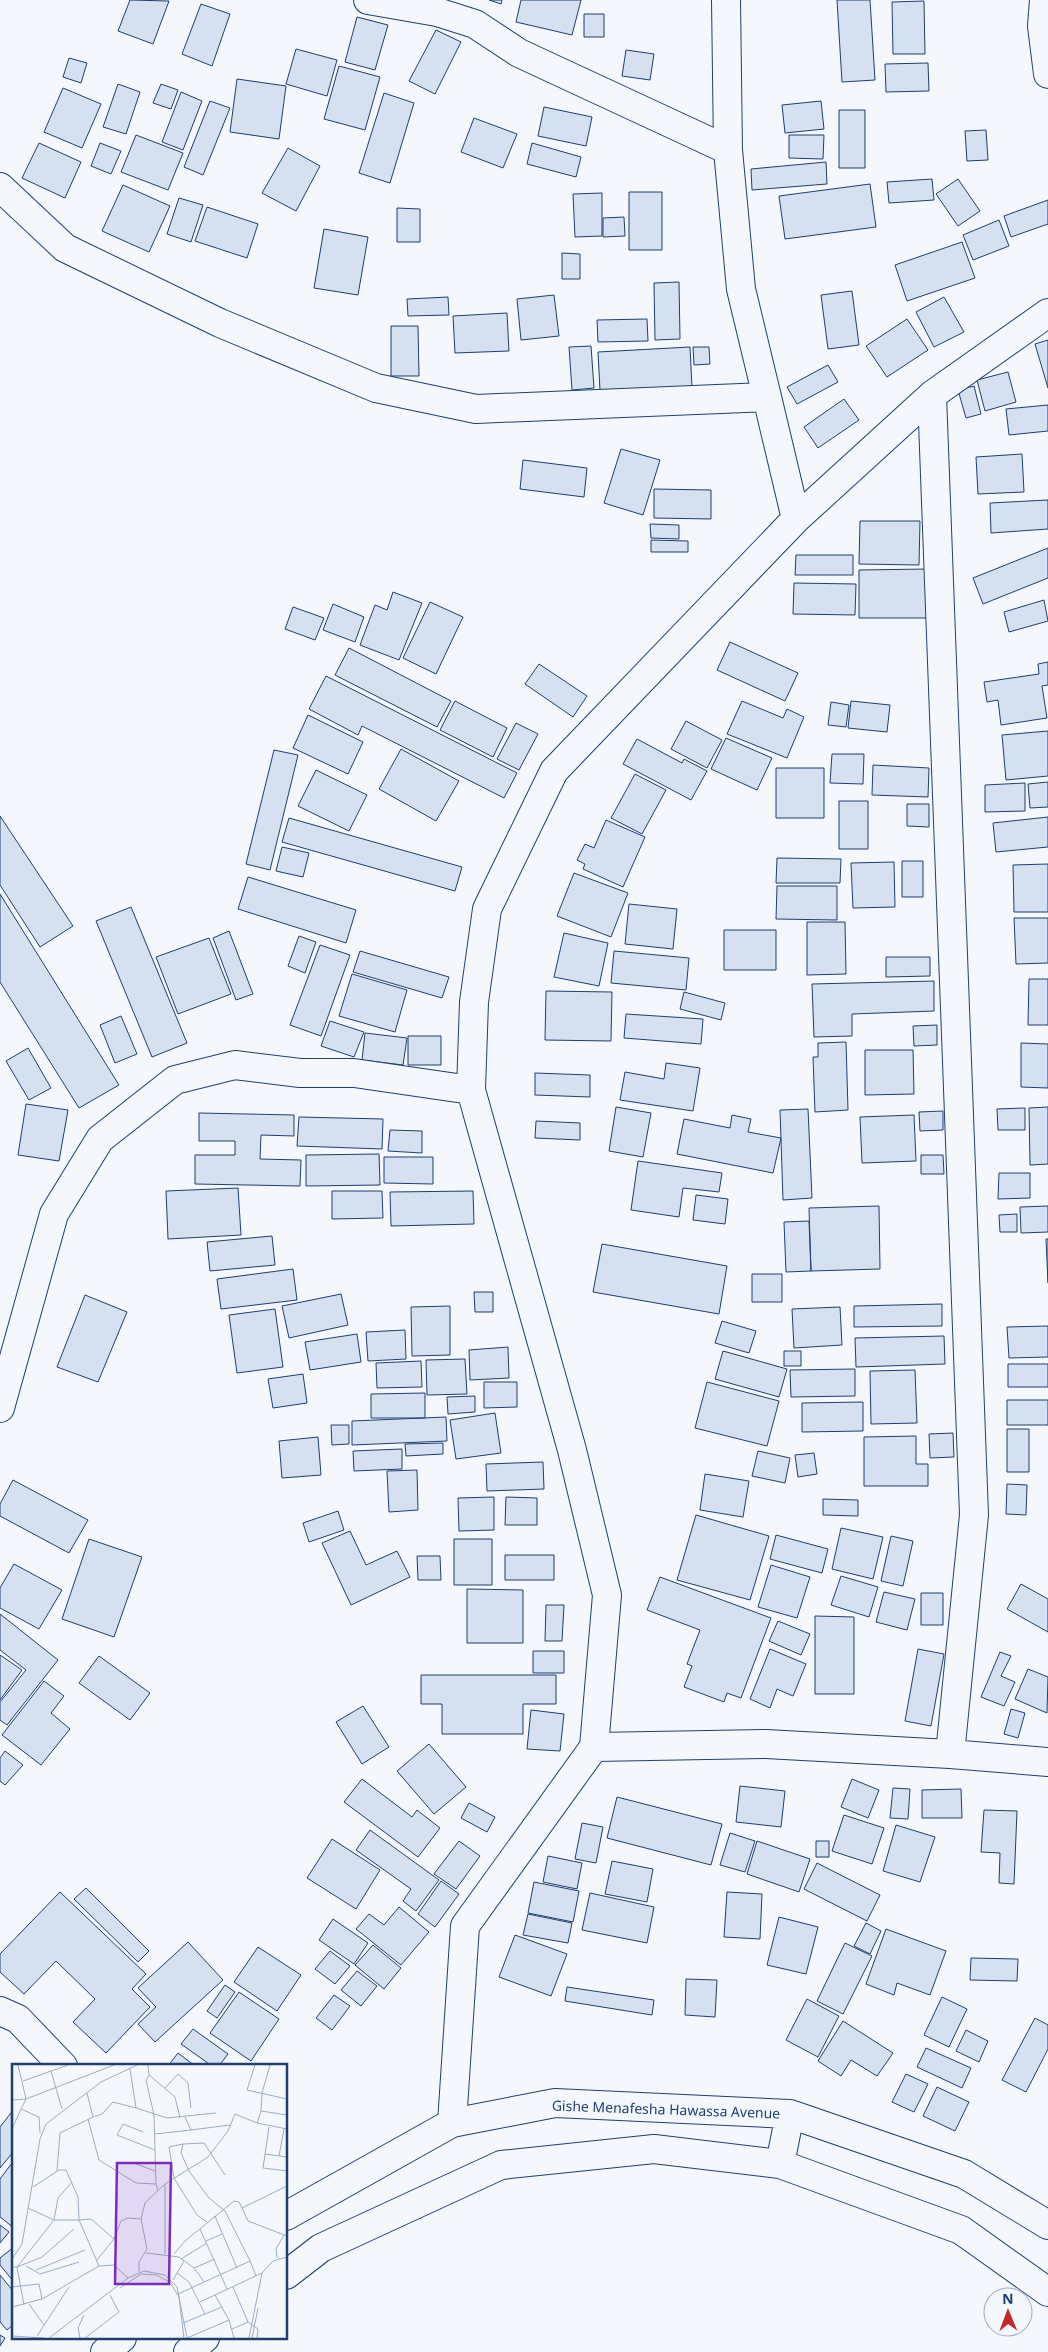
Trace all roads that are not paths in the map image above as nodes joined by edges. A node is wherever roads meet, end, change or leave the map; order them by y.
1 (368, 0) edge
2 (726, 0) edge
3 (1044, 0) edge
4 (1048, 74) edge
5 (728, 150) junction
6 (0, 188) edge
7 (1048, 314) edge
8 (932, 395) junction
9 (767, 397) junction
10 (796, 520) junction
11 (471, 1090) junction
12 (0, 1408) edge
13 (594, 1747) junction
14 (950, 1754) junction
15 (1048, 1762) edge
16 (0, 2010) edge
17 (61, 2064) edge
18 (790, 2114) junction
19 (452, 2123) junction
20 (780, 2164) junction
21 (288, 2215) edge
22 (1048, 2225) edge
23 (288, 2273) edge
24 (1048, 2292) edge
25 (120, 2340) edge
26 (203, 2340) edge
27 (105, 2352) edge
28 (188, 2352) edge

1 - 5 street
2 - 5 street
3 - 4 street
5 - 9 street
6 - 9 street
7 - 8 street
8 - 10 street
8 - 14 street
9 - 10 street
10 - 11 street
11 - 12 street
11 - 13 street
13 - 14 street
13 - 19 street
14 - 15 street
16 - 17 street
18 - 19 street, Gishe Menafesha Hawassa Avenue
18 - 20 street
18 - 22 street, Gishe Menafesha Hawassa Avenue
19 - 21 street, Gishe Menafesha Hawassa Avenue
20 - 23 street
20 - 24 street
25 - 27 street
26 - 28 street

